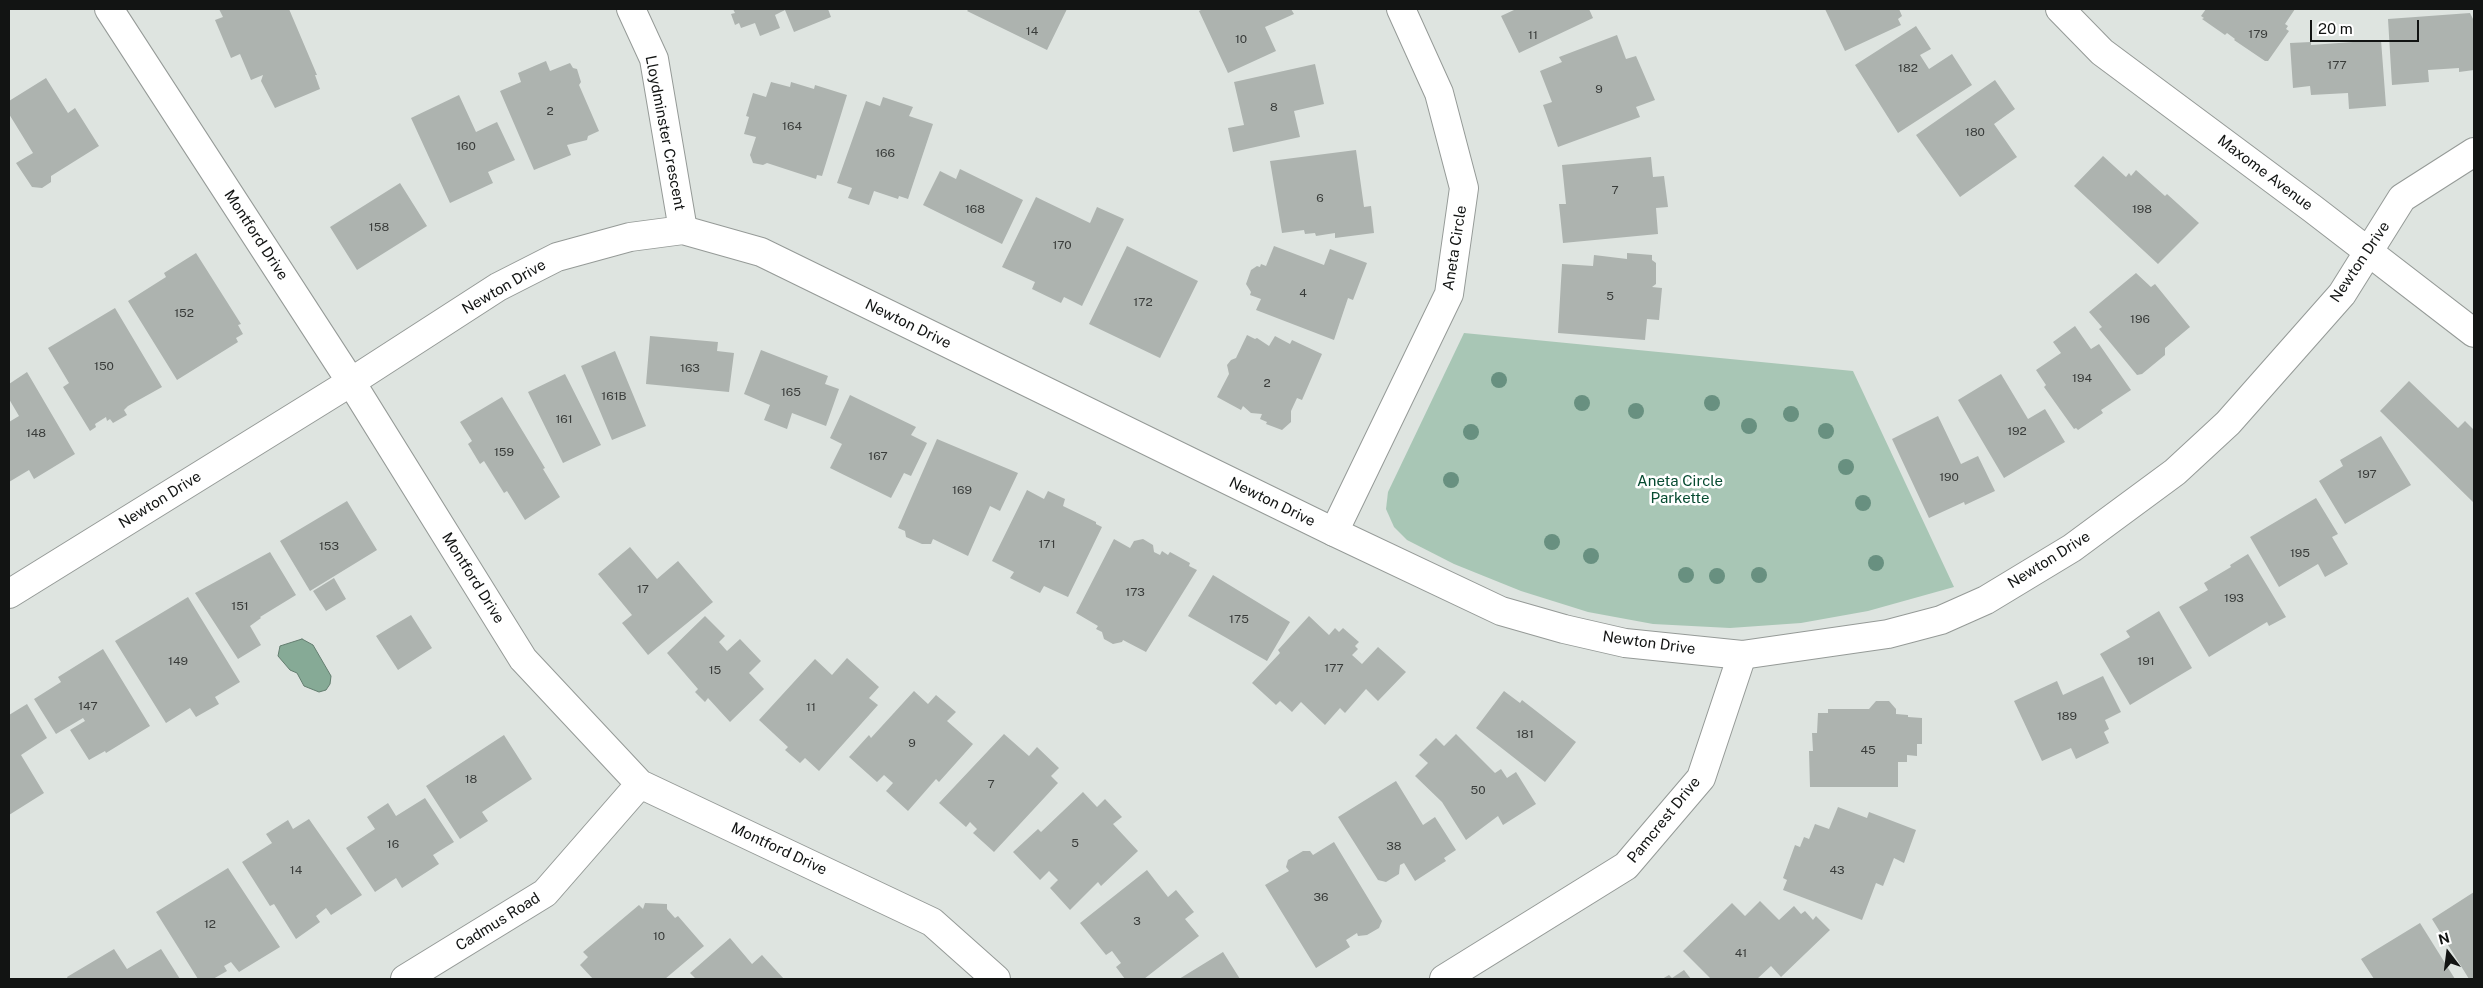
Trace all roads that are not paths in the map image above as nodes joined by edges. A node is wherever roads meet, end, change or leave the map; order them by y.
1 (109, 9) edge
2 (631, 9) edge
3 (1401, 9) edge
4 (2060, 9) edge
5 (2474, 152) edge
6 (684, 230) junction
7 (2368, 251) junction
8 (2474, 333) edge
9 (351, 382) junction
10 (1334, 532) junction
11 (9, 594) edge
12 (1742, 655) junction
13 (640, 784) junction
14 (405, 979) edge
15 (996, 979) edge
16 (1444, 979) edge

1 - 9 street, Montford Drive
2 - 6 street, Lloydminster Crescent
3 - 10 street, Aneta Circle
4 - 7 street, Maxome Avenue
5 - 7 street, Newton Drive
6 - 9 street, Newton Drive
6 - 10 street, Newton Drive
7 - 8 street, Maxome Avenue
7 - 12 street, Newton Drive
9 - 11 street, Newton Drive
9 - 13 street, Montford Drive
10 - 12 street, Newton Drive
12 - 16 street, Pamcrest Drive
13 - 14 street, Cadmus Road
13 - 15 street, Montford Drive

